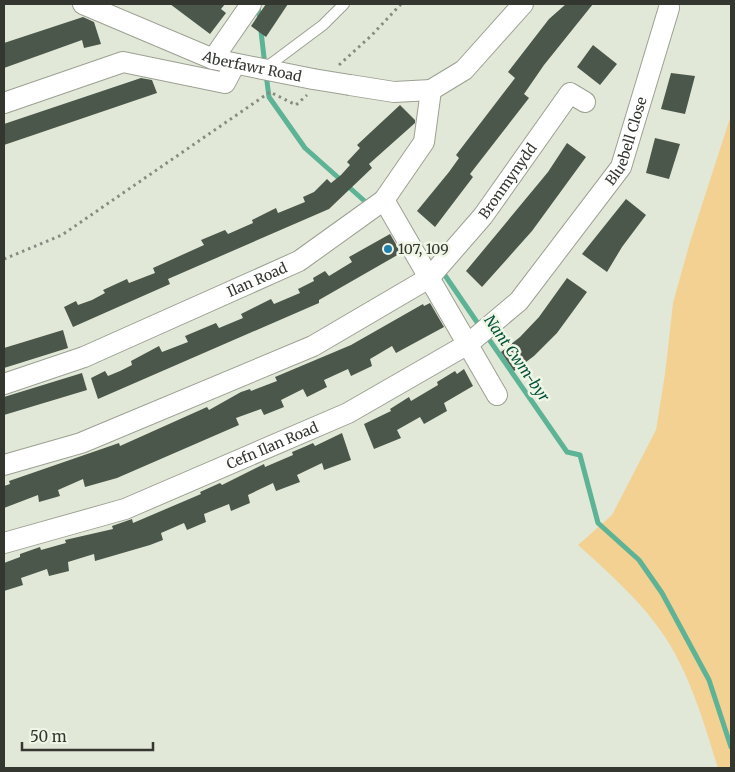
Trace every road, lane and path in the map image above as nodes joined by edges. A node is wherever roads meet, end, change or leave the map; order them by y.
1 (83, 4) edge
2 (251, 4) edge
3 (344, 4) edge
4 (401, 4) edge
5 (523, 4) edge
6 (669, 8) dead end
7 (213, 59) junction
8 (235, 64) junction
9 (338, 66) dead end
10 (262, 71) junction
11 (312, 86) junction
12 (431, 90) junction
13 (585, 102) dead end
14 (4, 104) edge
15 (384, 200) junction
16 (4, 259) edge
17 (430, 278) junction
18 (519, 301) joint
19 (468, 344) junction
20 (4, 384) edge
21 (497, 395) dead end
22 (4, 465) edge
23 (4, 543) edge

1 - 7 street, Aberfawr Road
2 - 7 street
3 - 10 lane
4 - 9 path
5 - 12 street
6 - 18 street, Bluebell Close
7 - 8 street, Aberfawr Road
8 - 10 street, Aberfawr Road
8 - 14 street
10 - 11 street, Aberfawr Road
11 - 12 street, Aberfawr Road, bridge
11 - 16 path
12 - 15 street, Ilan Road
13 - 17 street, Bronmynydd
15 - 17 street
15 - 20 street, Ilan Road
17 - 19 street
17 - 22 street
18 - 19 street, Cefn Ilan Road
19 - 21 street
19 - 23 street, Cefn Ilan Road

